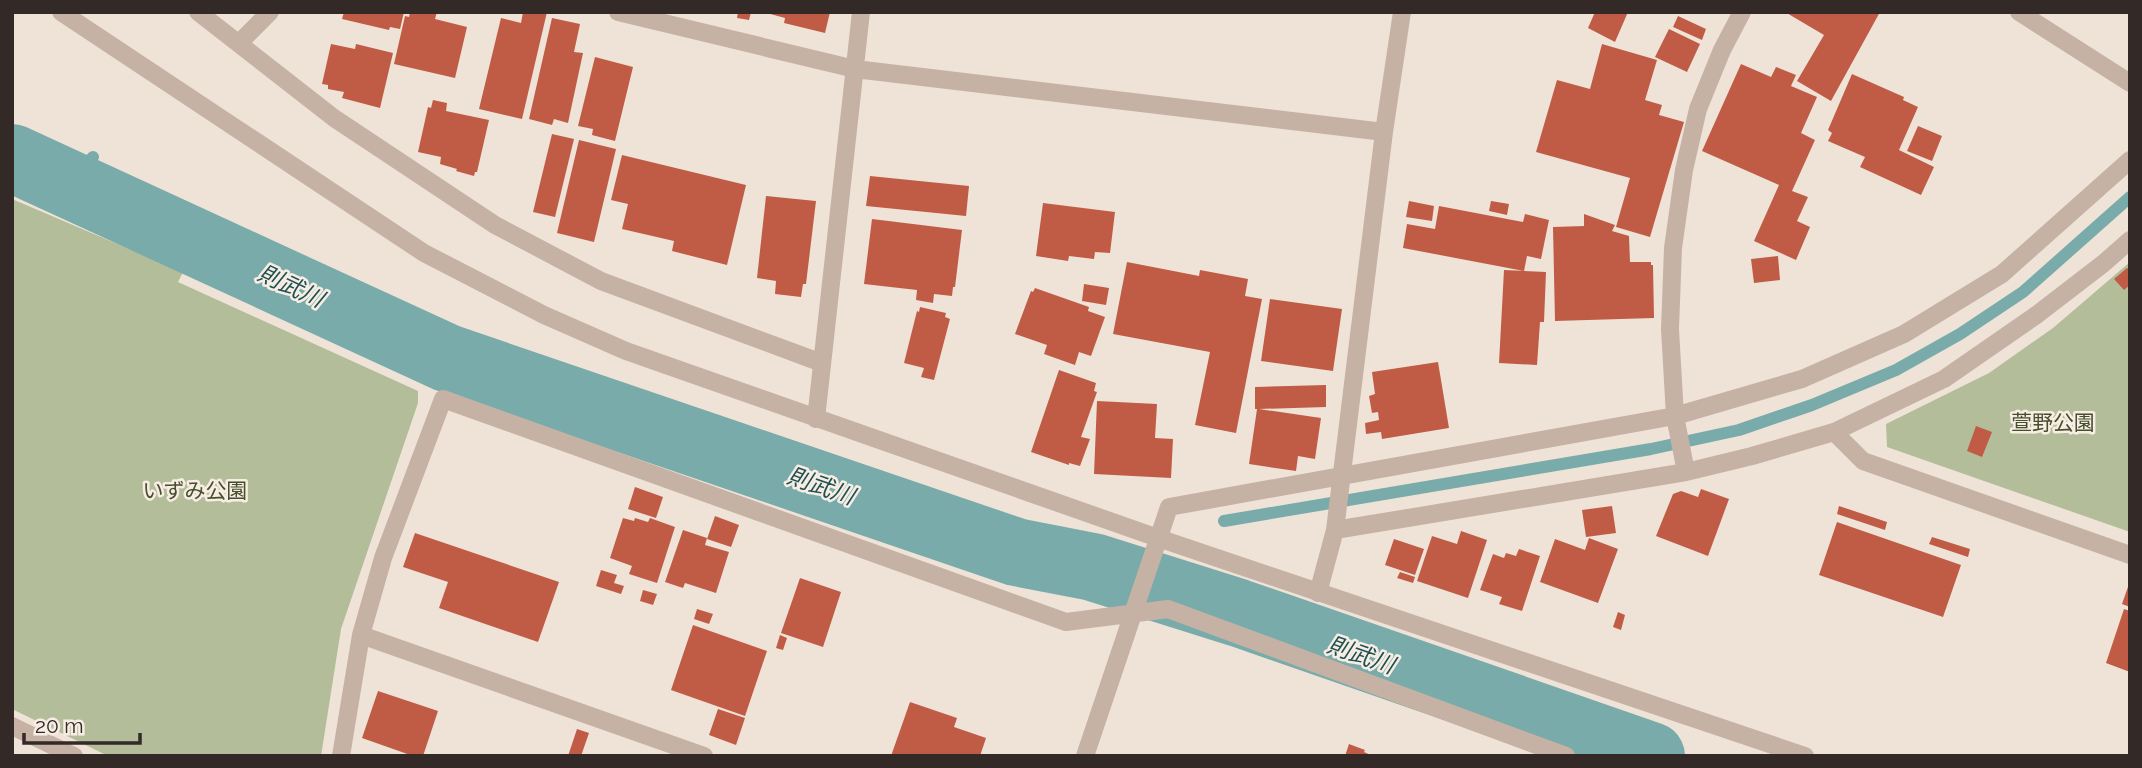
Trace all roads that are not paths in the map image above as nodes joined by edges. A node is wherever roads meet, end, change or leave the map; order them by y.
1 (61, 12) edge
2 (198, 12) edge
3 (270, 12) edge
4 (618, 12) edge
5 (861, 12) edge
6 (1402, 12) edge
7 (1742, 12) edge
8 (2019, 12) edge
9 (239, 43) junction
10 (855, 69) junction
11 (2130, 83) edge
12 (1384, 132) junction
13 (2130, 160) edge
14 (2130, 240) edge
15 (822, 363) junction
16 (816, 419) junction
17 (1676, 424) junction
18 (1834, 432) junction
19 (1685, 465) junction
20 (1340, 485) junction
21 (1336, 523) junction
22 (1158, 538) junction
23 (2130, 555) edge
24 (1318, 593) junction
25 (1133, 613) junction
26 (361, 635) junction
27 (12, 726) edge
28 (74, 756) edge
29 (341, 756) edge
30 (704, 756) edge
31 (1085, 756) edge
32 (1566, 756) edge
33 (1805, 756) edge

1 - 16 street
2 - 9 street
3 - 9 street
4 - 10 street
5 - 10 street
6 - 12 street
7 - 17 street
8 - 11 street
9 - 15 street
10 - 12 street
10 - 15 street
12 - 20 street
13 - 17 street
14 - 18 street
15 - 16 street
16 - 22 street
17 - 19 street
17 - 20 street
18 - 19 street
18 - 23 street
19 - 21 street
20 - 21 street
20 - 22 street
21 - 24 street
22 - 24 street
22 - 25 street
24 - 33 street
25 - 26 street
25 - 31 street
25 - 32 street
26 - 29 street
26 - 30 street
27 - 28 street

